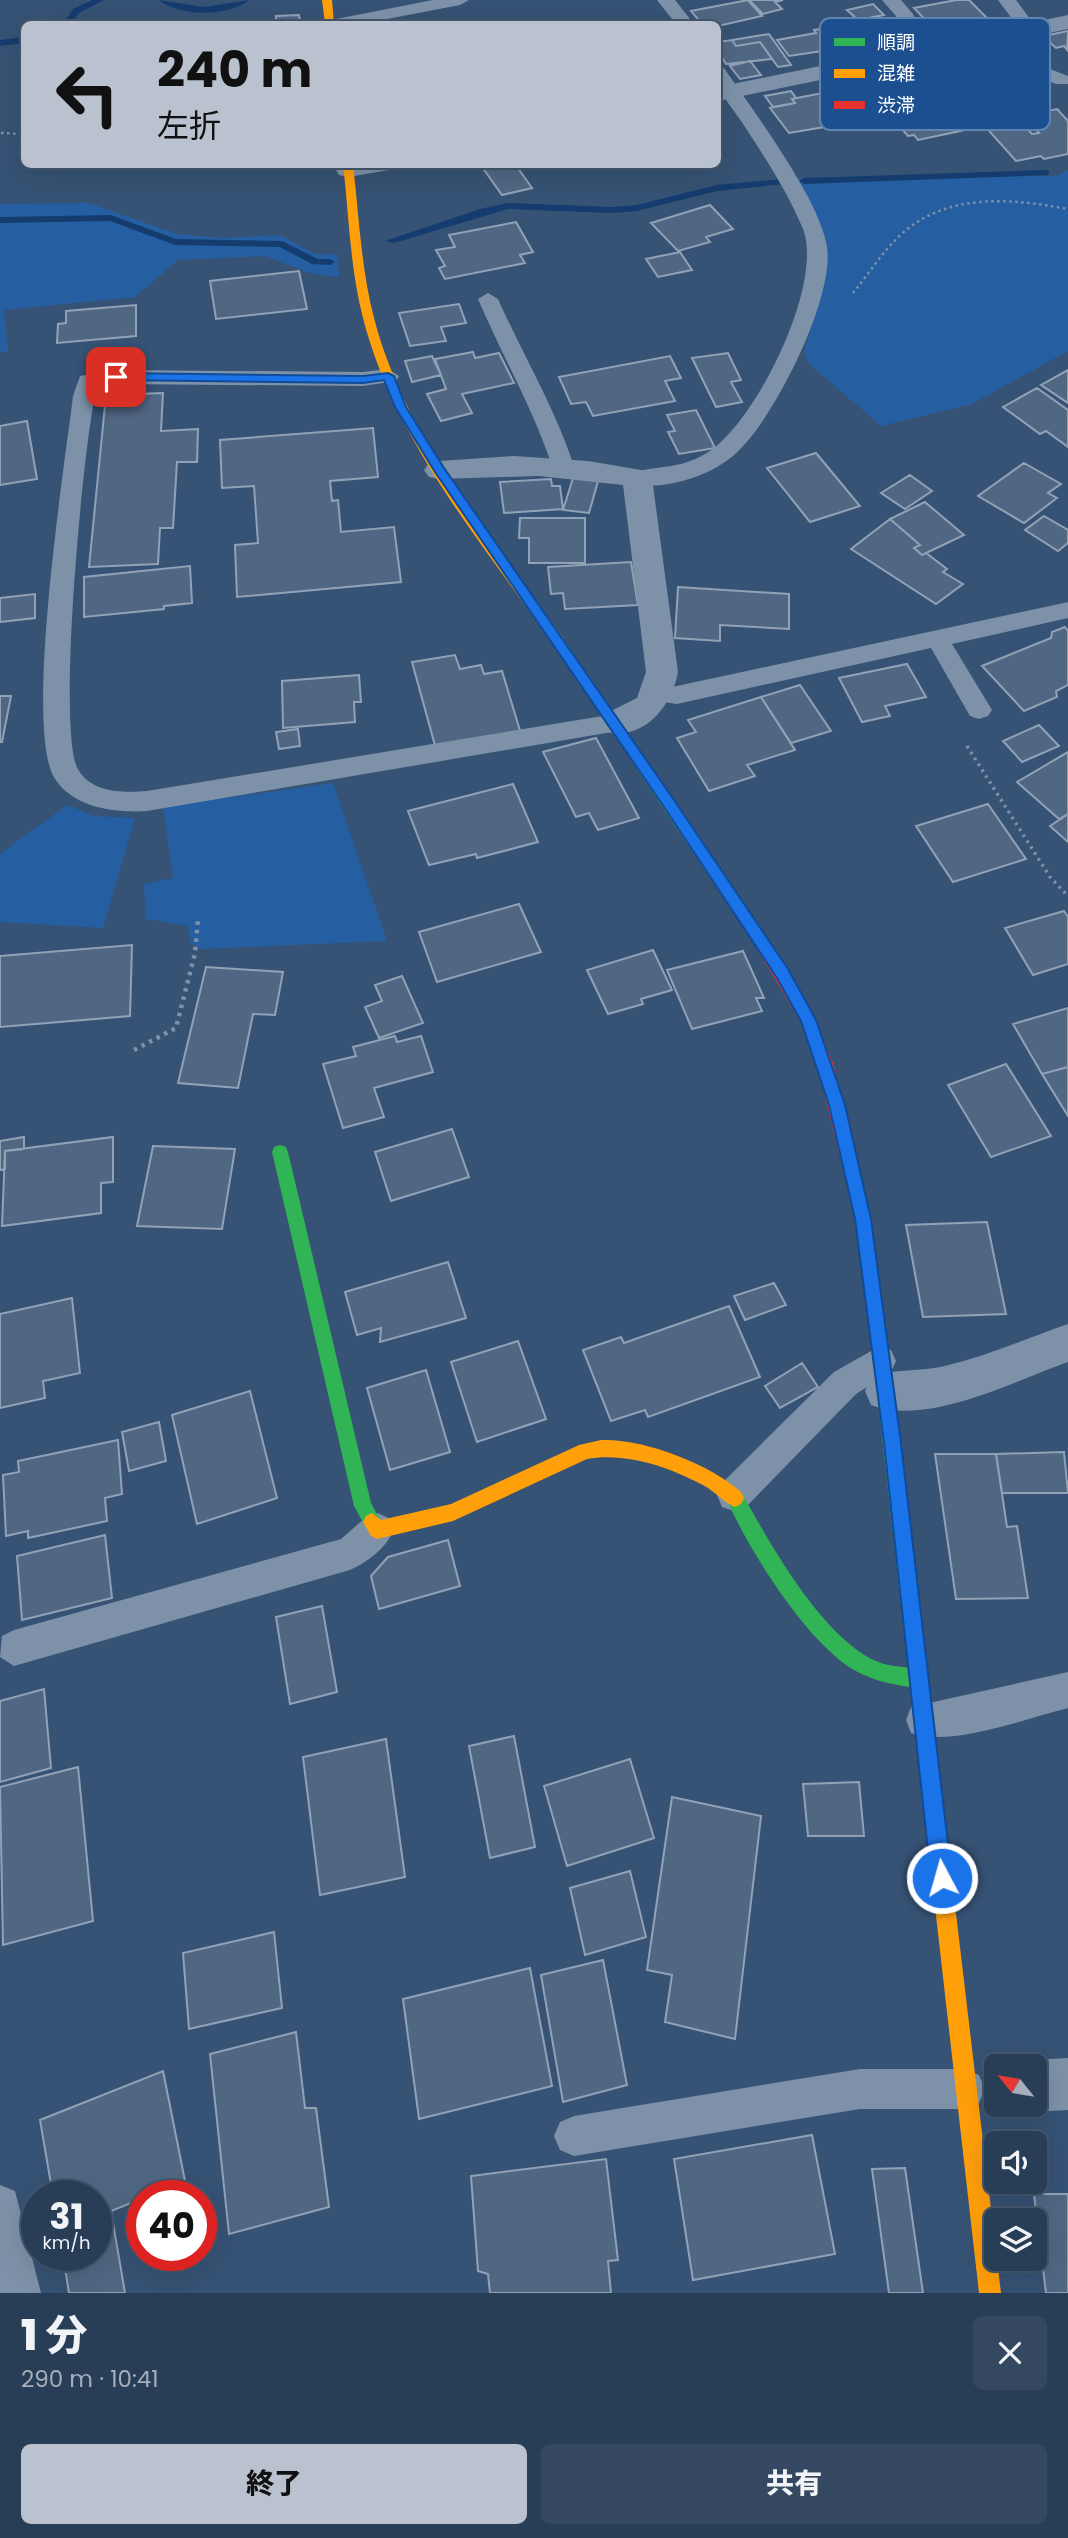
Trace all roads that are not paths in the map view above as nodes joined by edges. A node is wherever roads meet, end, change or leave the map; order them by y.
1 (327, 0) edge
2 (460, 0) edge
3 (666, 0) edge
4 (891, 0) edge
5 (1007, 0) edge
6 (906, 18) edge
7 (1021, 18) edge
8 (330, 21) edge
9 (352, 21) edge
10 (683, 21) edge
11 (1068, 22) edge
12 (1050, 26) edge
13 (820, 73) edge
14 (1050, 75) edge
15 (1062, 80) dead end
16 (725, 92) edge
17 (348, 168) edge
18 (488, 299) dead end
19 (388, 376) junction
20 (563, 466) junction
21 (439, 470) junction
22 (637, 478) junction
23 (1068, 610) edge
24 (937, 638) junction
25 (659, 694) junction
26 (979, 710) road end
27 (615, 723) junction
28 (280, 1152) dead end
29 (1068, 1343) edge
30 (883, 1376) junction
31 (734, 1495) junction
32 (377, 1530) junction
33 (14, 1648) dead end
34 (920, 1679) junction
35 (1068, 1690) edge
36 (924, 1720) junction
37 (1068, 2084) edge
38 (1047, 2085) edge
39 (980, 2089) edge
40 (574, 2136) dead end
41 (0, 2206) edge
42 (20, 2293) edge
43 (990, 2293) edge

1 - 8 street
2 - 9 lane
3 - 10 lane
4 - 6 lane
5 - 7 lane
11 - 12 street
13 - 16 street
14 - 15 lane
16 - 22 lane
17 - 19 street
18 - 20 lane
19 - 21 street
19 - 27 lane
20 - 21 street
20 - 22 street
21 - 27 street
22 - 25 street
23 - 24 lane
24 - 25 lane
24 - 26 lane
25 - 27 street
27 - 30 street
28 - 32 street
29 - 30 street
30 - 31 lane
30 - 34 street
31 - 32 street
31 - 34 street
32 - 33 lane
34 - 36 street
35 - 36 lane
36 - 39 street
37 - 38 street
39 - 40 lane
39 - 43 street
41 - 42 lane

